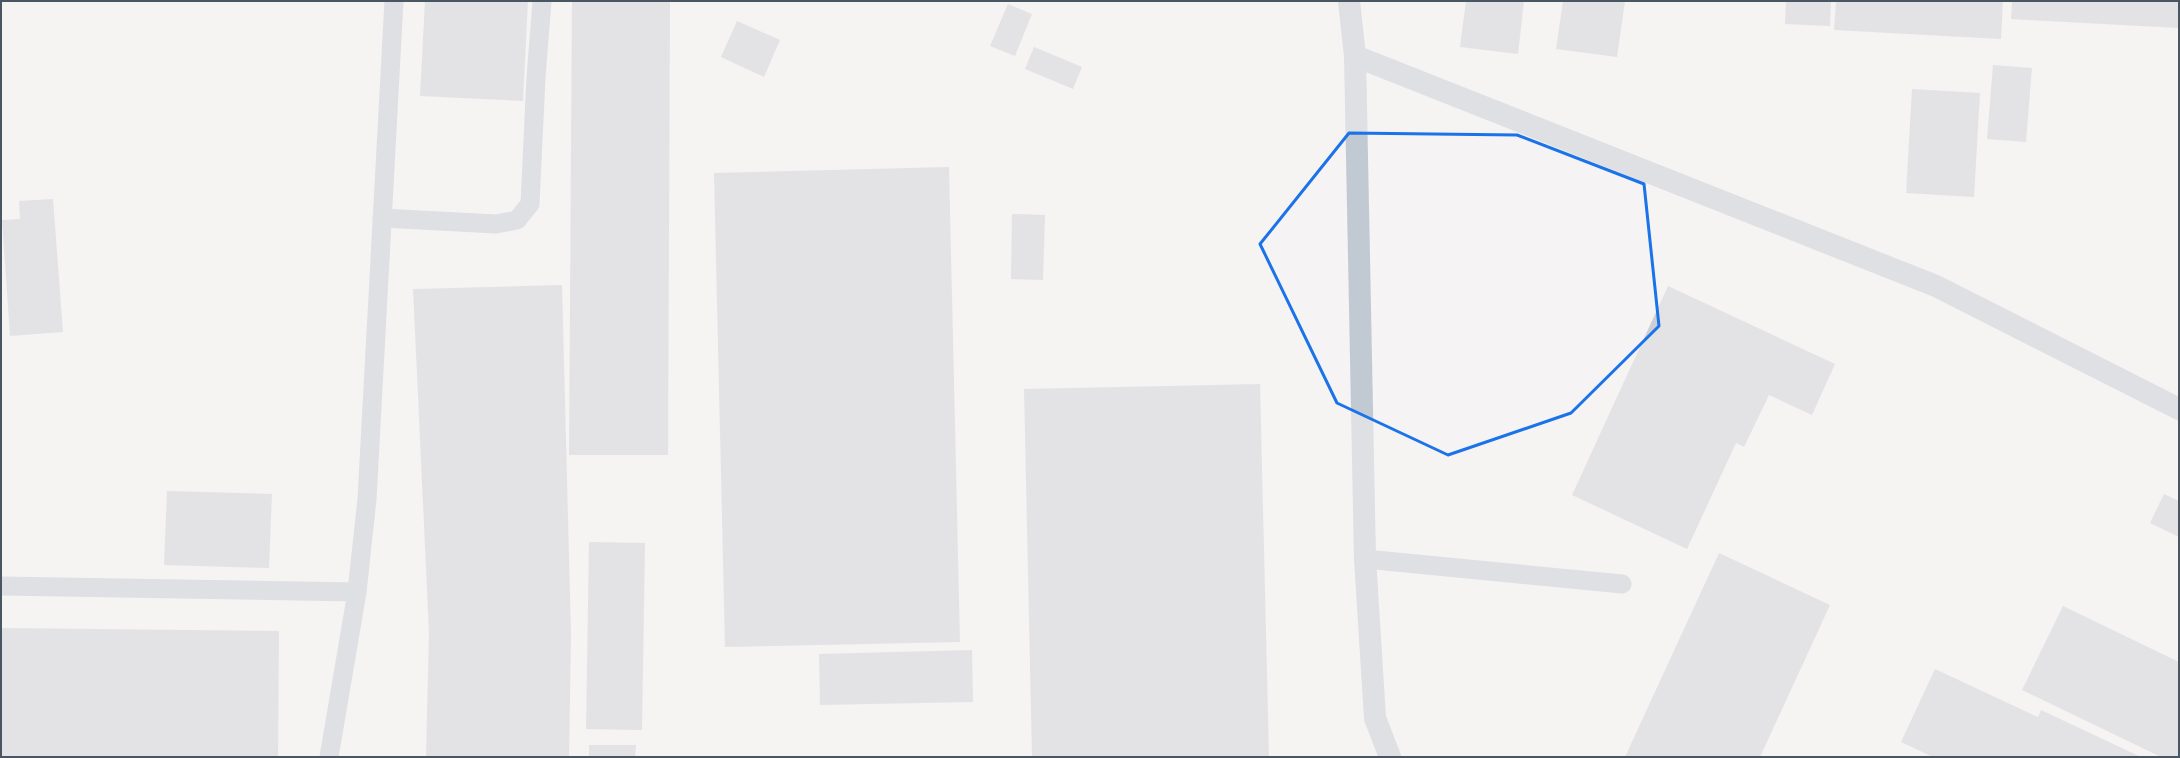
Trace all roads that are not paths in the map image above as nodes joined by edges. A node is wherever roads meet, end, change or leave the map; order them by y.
1 (394, 1) edge
2 (542, 1) edge
3 (1349, 1) edge
4 (1355, 56) junction
5 (382, 218) junction
6 (2179, 409) edge
7 (1365, 559) junction
8 (1622, 584) dead end
9 (1, 586) edge
10 (357, 592) junction
11 (328, 757) edge
12 (1390, 757) edge

1 - 5 lane
2 - 5 lane
3 - 4 street
4 - 6 street
4 - 7 street
5 - 10 lane
7 - 8 lane
7 - 12 street
9 - 10 lane
10 - 11 lane

